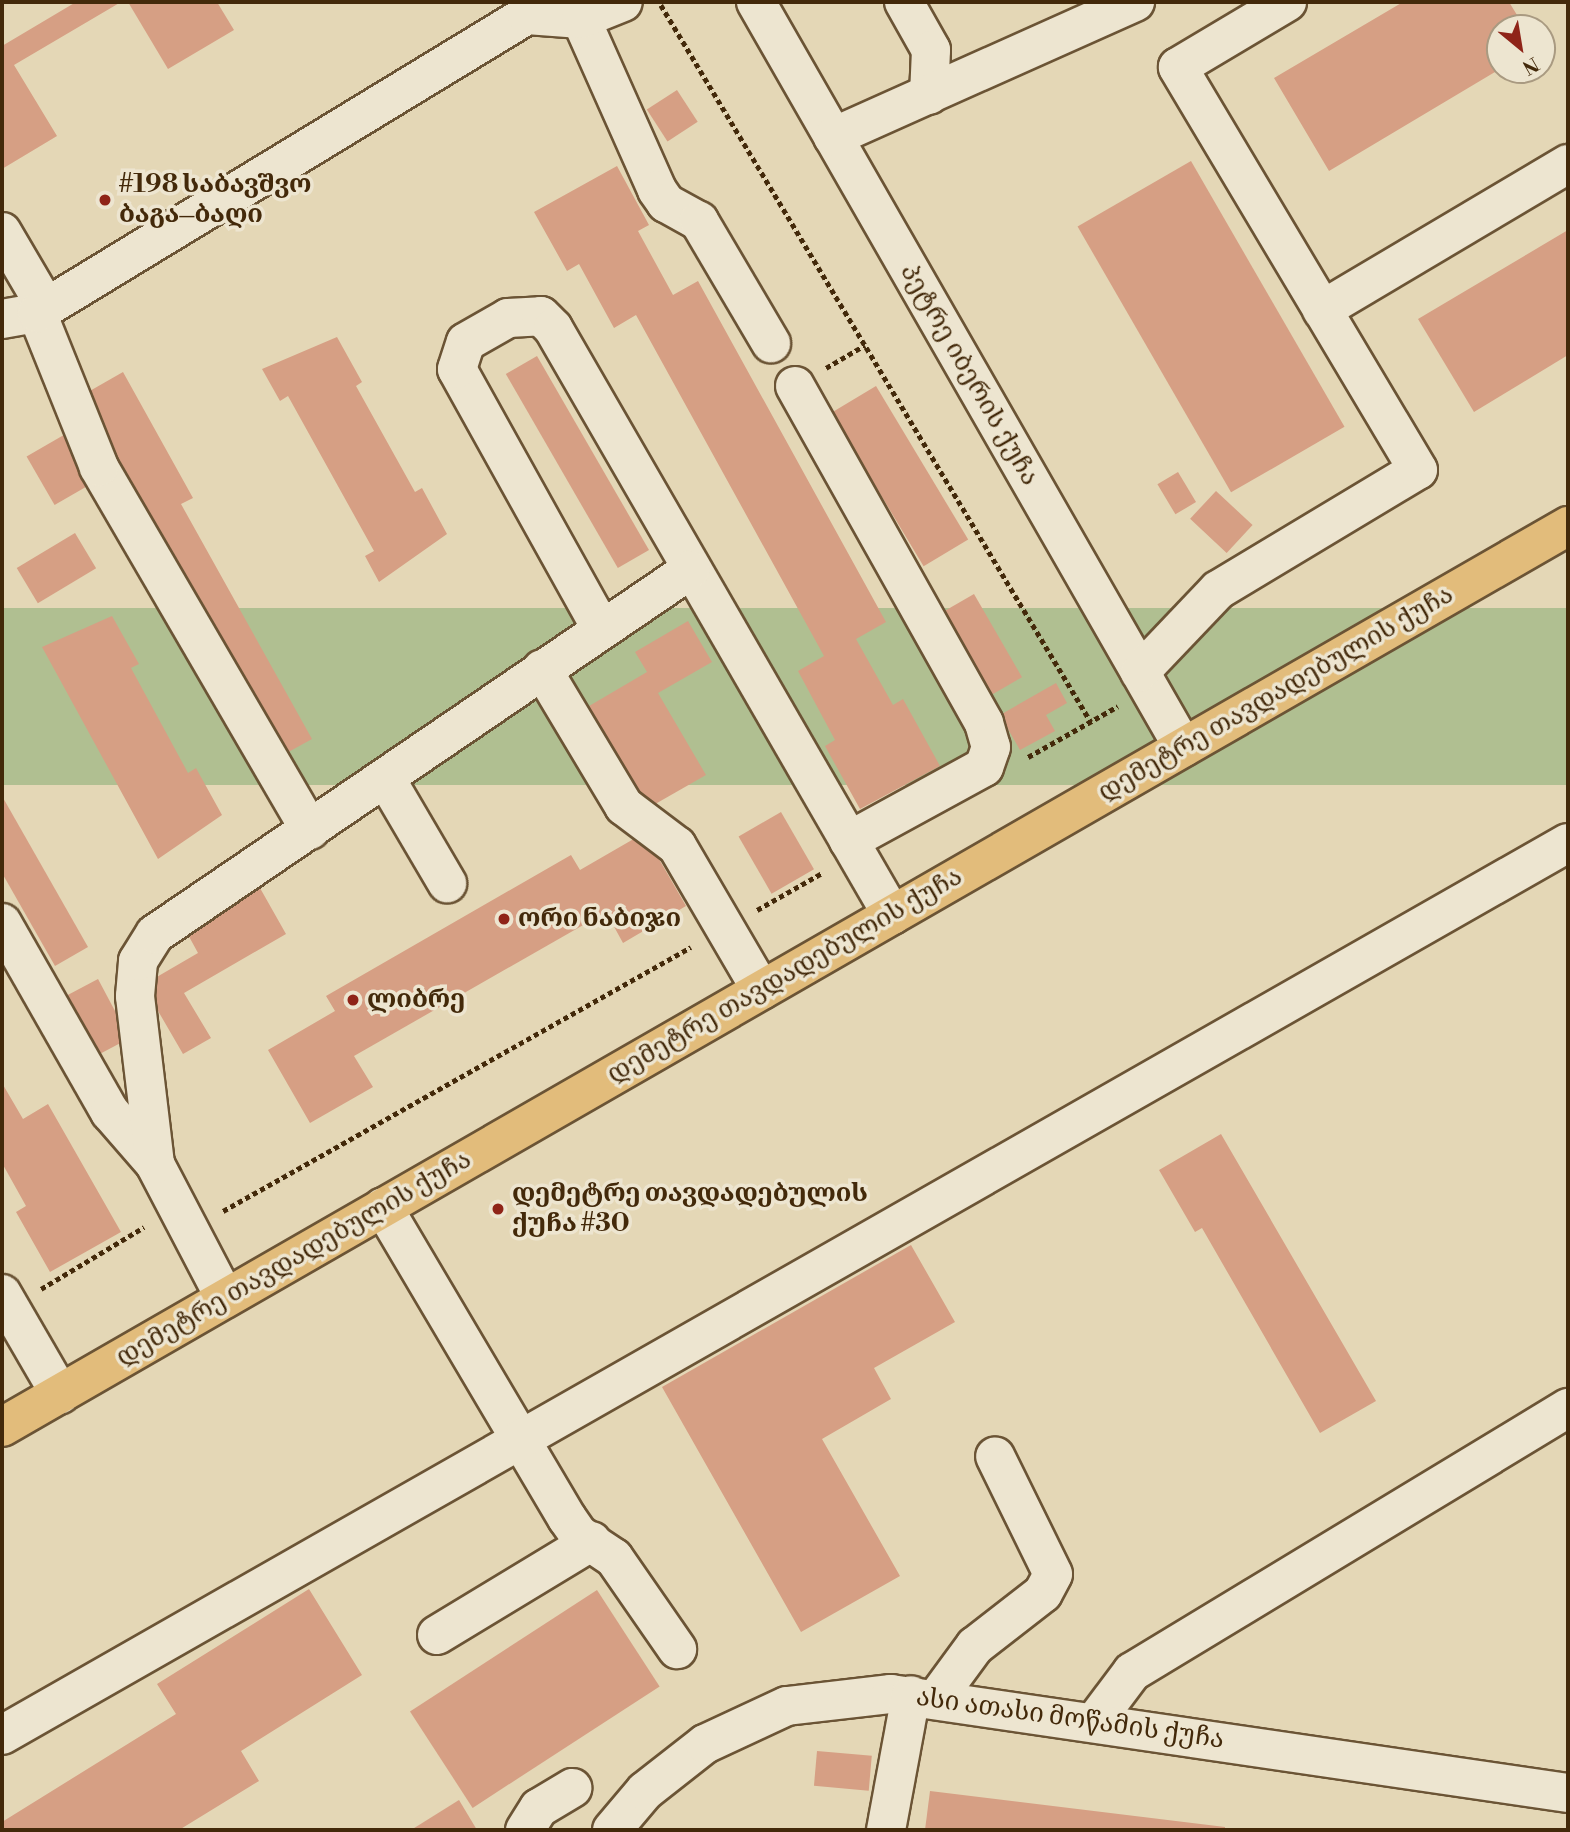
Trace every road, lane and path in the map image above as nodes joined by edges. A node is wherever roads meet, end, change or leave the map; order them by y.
1 (623, 2) edge
2 (659, 2) edge
3 (756, 2) edge
4 (904, 2) edge
5 (1135, 2) edge
6 (1287, 2) edge
7 (582, 19) junction
8 (929, 95) junction
9 (833, 137) junction
10 (1568, 164) edge
11 (2, 232) edge
12 (1322, 310) junction
13 (28, 313) edge
14 (771, 343) dead end
15 (795, 386) dead end
16 (1568, 526) edge
17 (690, 570) junction
18 (601, 628) junction
19 (542, 669) junction
20 (1144, 680) junction
21 (1091, 722) junction
22 (1183, 747) junction
23 (1020, 761) dead end
24 (386, 779) junction
25 (310, 830) junction
26 (1568, 843) edge
27 (853, 848) junction
28 (447, 883) dead end
29 (892, 915) junction
30 (2, 923) edge
31 (725, 928) junction
32 (761, 990) junction
33 (155, 1164) junction
34 (383, 1207) junction
35 (189, 1230) junction
36 (225, 1298) junction
37 (6, 1301) edge
38 (60, 1394) junction
39 (1568, 1409) edge
40 (2, 1427) edge
41 (522, 1439) junction
42 (995, 1457) dead end
43 (592, 1541) junction
44 (438, 1635) dead end
45 (677, 1649) dead end
46 (923, 1697) junction
47 (1096, 1720) junction
48 (2, 1735) edge
49 (572, 1788) dead end
50 (1568, 1793) edge
51 (525, 1830) edge
52 (612, 1830) edge
53 (886, 1830) edge

1 - 7 street
2 - 21 path
3 - 9 street, პეტრე იბერის ქუჩა
4 - 8 street
5 - 8 street
6 - 12 street
7 - 13 street
7 - 14 street
8 - 9 street
9 - 20 street, პეტრე იბერის ქუჩა
10 - 12 street
11 - 13 street
12 - 20 street
13 - 25 street
15 - 27 street
16 - 22 main road, დემეტრე თავდადებულის ქუჩა
17 - 18 street
17 - 18 street
17 - 27 street
18 - 19 street
19 - 24 street
19 - 31 street
20 - 21 path
20 - 22 street, პეტრე იბერის ქუჩა
21 - 23 path
22 - 29 main road, დემეტრე თავდადებულის ქუჩა
24 - 25 street
24 - 28 street
25 - 33 street
26 - 41 street
27 - 29 street
27 - 31 path
29 - 32 main road, დემეტრე თავდადებულის ქუჩა
30 - 33 street
31 - 32 street
31 - 35 path
32 - 34 main road, დემეტრე თავდადებულის ქუჩა
33 - 35 street
34 - 36 main road, დემეტრე თავდადებულის ქუჩა
34 - 41 street
35 - 36 street
35 - 37 path
36 - 38 main road, დემეტრე თავდადებულის ქუჩა
37 - 38 street
38 - 40 main road, დემეტრე თავდადებულის ქუჩა
39 - 47 street
41 - 43 street
41 - 48 street
42 - 46 street
43 - 44 street
43 - 45 street
46 - 47 street, ასი ათასი მოწამის ქუჩა
46 - 52 street, ასი ათასი მოწამის ქუჩა
46 - 53 street
47 - 50 street, ასი ათასი მოწამის ქუჩა
49 - 51 street

